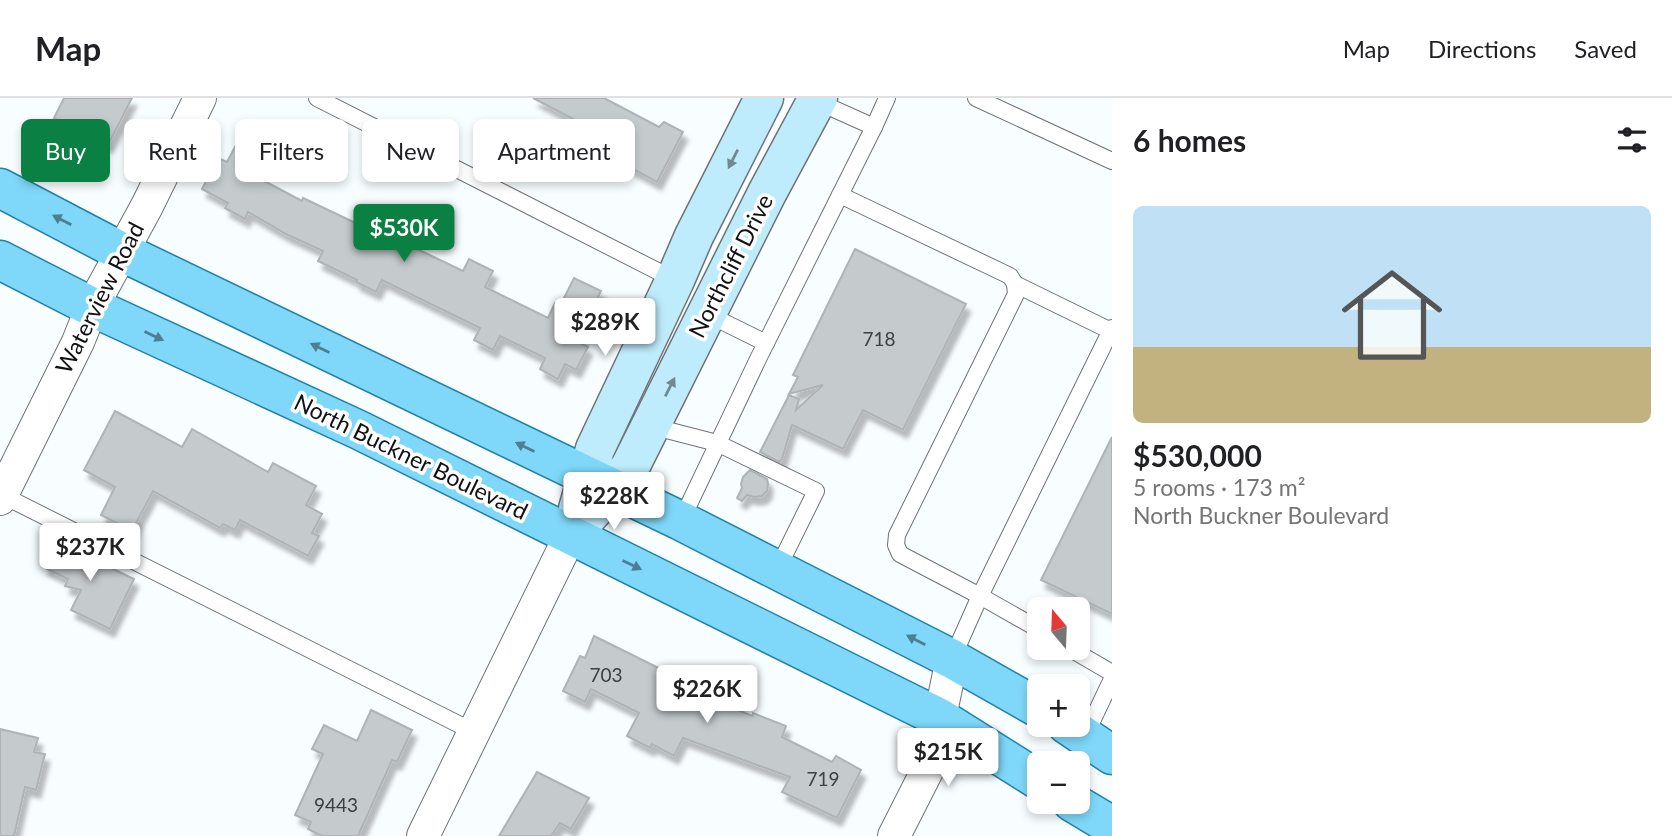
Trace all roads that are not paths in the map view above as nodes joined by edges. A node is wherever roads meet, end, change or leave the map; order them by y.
1 (200, 98) edge
2 (317, 98) edge
3 (764, 98) edge
4 (887, 98) edge
5 (976, 98) edge
6 (815, 99) edge
7 (874, 127) junction
8 (1112, 161) edge
9 (0, 188) edge
10 (840, 195) junction
11 (122, 252) junction
12 (0, 260) edge
13 (676, 280) junction
14 (1015, 284) junction
15 (92, 307) junction
16 (707, 314) junction
17 (1111, 329) edge
18 (766, 343) junction
19 (650, 426) junction
20 (717, 443) junction
21 (600, 482) junction
22 (1, 497) edge
23 (681, 521) junction
24 (571, 534) junction
25 (777, 570) junction
26 (980, 596) junction
27 (1027, 623) edge
28 (952, 659) junction
29 (1090, 660) edge
30 (1112, 673) edge
31 (1112, 679) edge
32 (1027, 702) edge
33 (940, 718) junction
34 (474, 732) junction
35 (1088, 738) edge
36 (1027, 773) edge
37 (1090, 813) edge
38 (1112, 826) edge
39 (423, 836) edge
40 (894, 836) edge

1 - 11 street, Waterview Road
2 - 13 lane
3 -> 13 street, Northcliff Drive
4 - 7 lane
5 - 8 lane
6 - 7 lane
6 - 16 street, Northcliff Drive
7 - 10 lane
11 -> 9 main road
10 - 14 lane
10 - 18 lane
11 - 15 street, Waterview Road
21 -> 11 main road
12 - 15 main road, North Buckner Boulevard
13 - 21 street, Northcliff Drive
14 - 17 lane
14 - 26 lane
15 - 22 street, Waterview Road
15 -> 24 main road, North Buckner Boulevard
16 - 18 lane
19 -> 16 street, Northcliff Drive
17 - 26 lane
18 - 20 lane
19 - 20 lane
19 - 21 street, Northcliff Drive
20 - 23 lane
20 - 25 lane
21 - 23 main road
21 - 24 street, Northcliff Drive
22 - 34 lane
23 - 25 main road
24 -> 33 main road, North Buckner Boulevard
24 - 34 street, Northcliff Drive
28 -> 25 main road
26 - 27 lane
26 - 28 lane
28 - 32 main road
28 - 33 street
29 - 30 lane
31 - 35 lane
33 - 36 main road, North Buckner Boulevard
33 - 40 street
34 - 39 street, Northcliff Drive
37 - 38 main road

